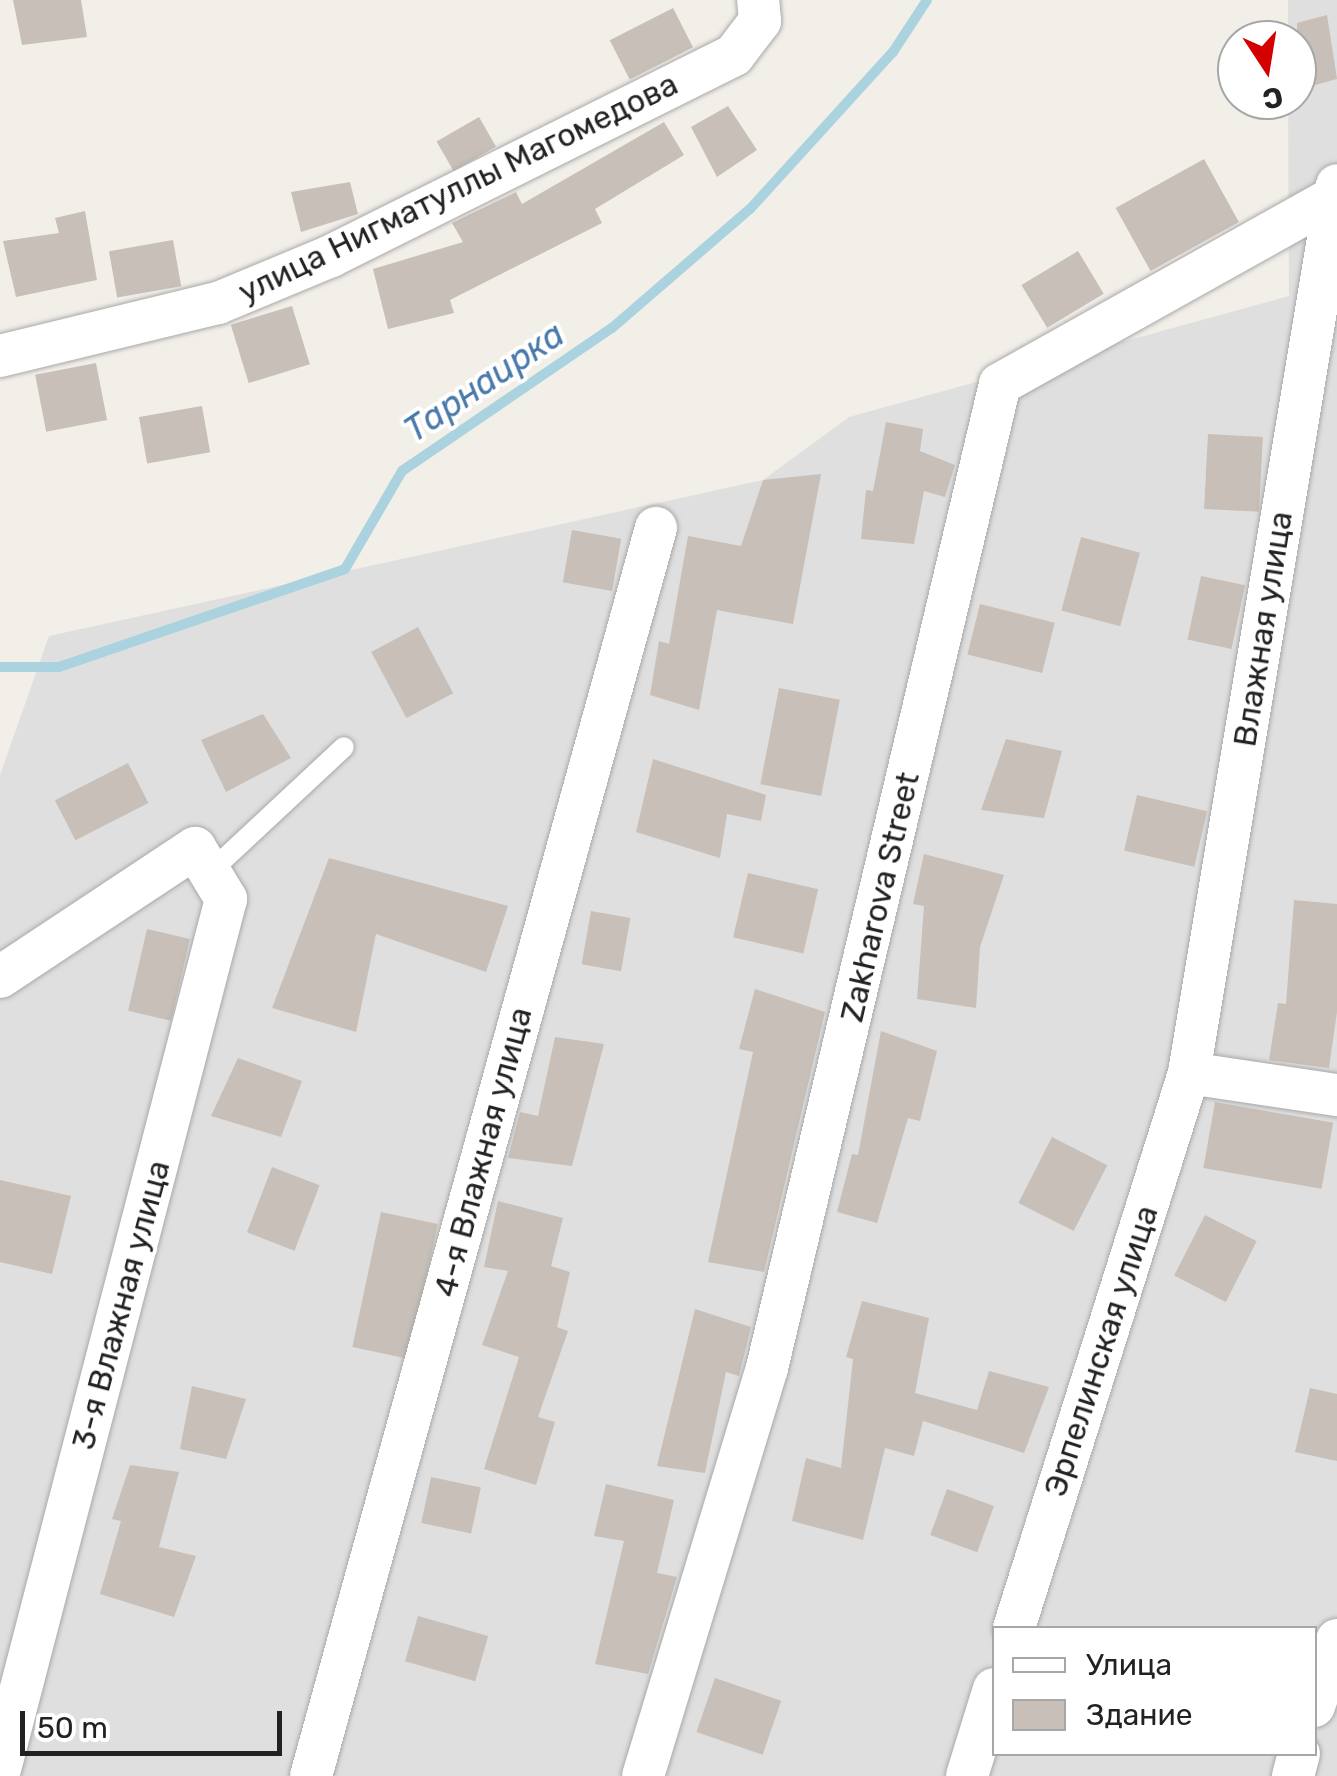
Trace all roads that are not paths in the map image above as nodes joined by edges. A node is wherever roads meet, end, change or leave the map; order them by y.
1 (758, 0) edge
2 (1336, 191) edge
3 (0, 356) edge
4 (656, 528) dead end
5 (344, 747) dead end
6 (203, 860) junction
7 (0, 978) edge
8 (1189, 1073) junction
9 (1337, 1096) edge
10 (1015, 1626) edge
11 (1337, 1640) edge
12 (992, 1695) edge
13 (1317, 1697) edge
14 (0, 1769) edge
15 (311, 1776) edge
16 (643, 1776) edge
17 (967, 1776) edge

1 - 3 street, улица Нигматуллы Магомедова
2 - 8 street, Влажная улица
2 - 16 street, Zakharova Street
4 - 15 street, 4-я Влажная улица
5 - 6 lane
6 - 7 street
6 - 14 street, 3-я Влажная улица
8 - 9 street
8 - 10 street, Эрпелинская улица
11 - 13 street
12 - 17 street

